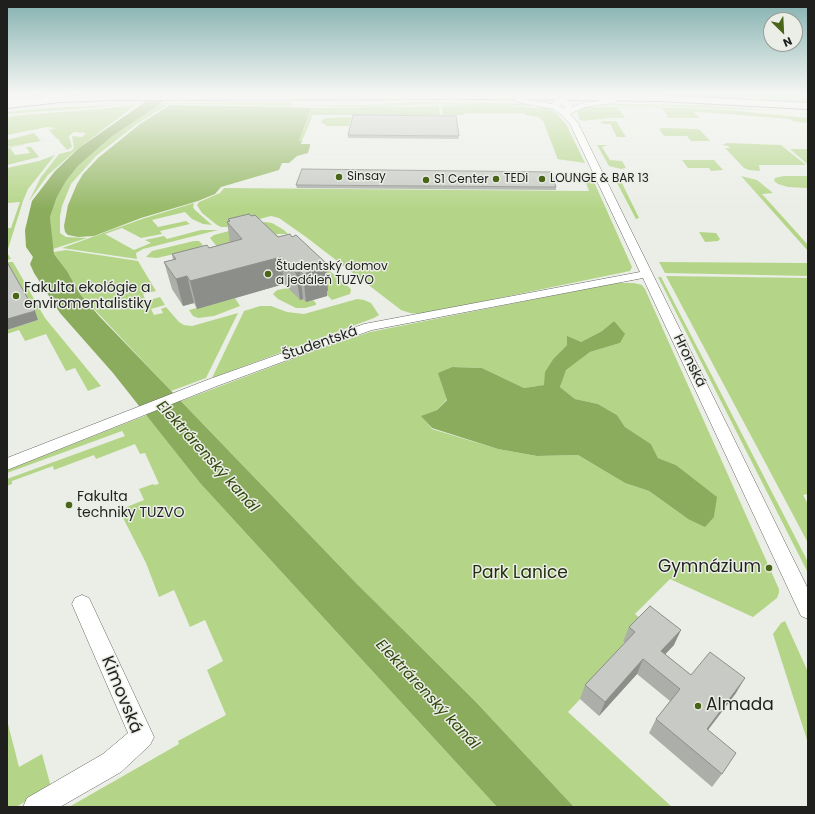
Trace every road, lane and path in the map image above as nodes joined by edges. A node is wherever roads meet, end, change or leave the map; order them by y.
1 (579, 133) edge
2 (647, 274) junction
3 (7, 464) edge
4 (82, 604) dead end
5 (808, 610) edge
6 (36, 807) edge

1 - 2 street, Hronská
2 - 3 street, Študentská
2 - 5 street, Hronská
4 - 6 street, Kimovská

